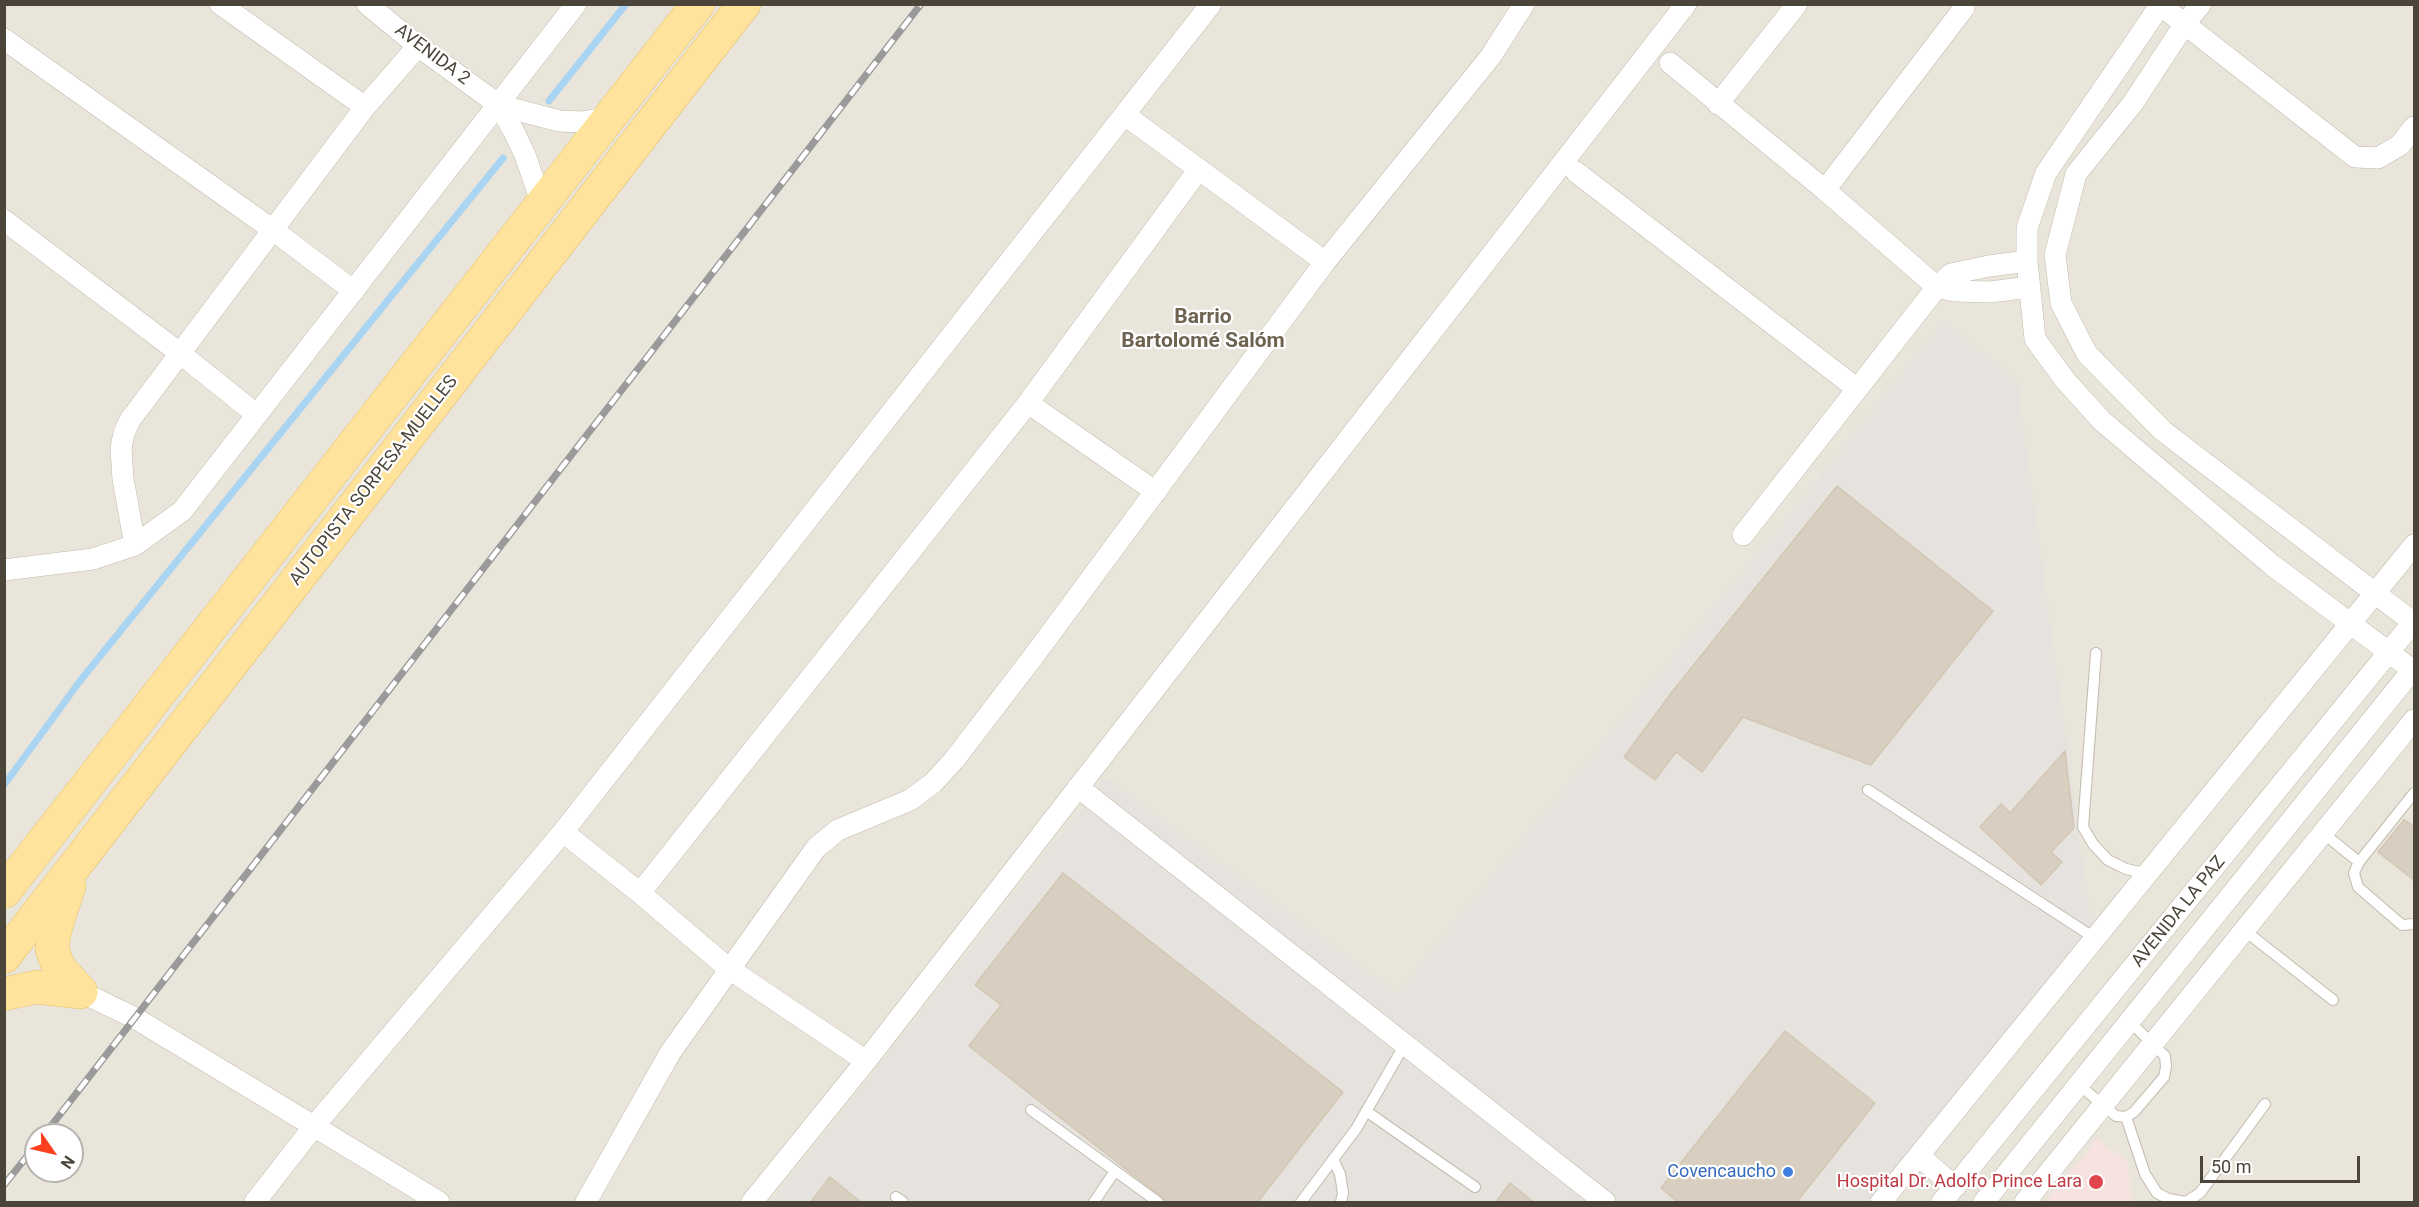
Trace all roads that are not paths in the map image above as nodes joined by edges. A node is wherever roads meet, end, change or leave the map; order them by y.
1 (220, 4) edge
2 (367, 4) edge
3 (576, 4) edge
4 (698, 4) edge
5 (744, 4) edge
6 (1211, 4) edge
7 (1524, 4) edge
8 (1686, 4) edge
9 (1797, 4) edge
10 (2201, 4) edge
11 (2160, 5) edge
12 (1964, 8) dead end
13 (2184, 25) junction
14 (4, 39) edge
15 (418, 46) junction
16 (1670, 63) dead end
17 (1718, 104) junction
18 (499, 105) junction
19 (364, 107) junction
20 (1125, 115) junction
21 (610, 117) junction
22 (2415, 127) edge
23 (1199, 170) junction
24 (1576, 172) dead end
25 (1825, 190) junction
26 (542, 204) junction
27 (4, 220) edge
28 (273, 230) junction
29 (2027, 261) junction
30 (1325, 262) junction
31 (1937, 287) junction
32 (2030, 287) junction
33 (354, 291) junction
34 (181, 354) junction
35 (1856, 388) junction
36 (1028, 403) junction
37 (257, 415) junction
38 (1156, 492) junction
39 (1743, 535) dead end
40 (135, 545) junction
41 (2415, 545) edge
42 (4, 570) edge
43 (2375, 594) junction
44 (2414, 622) edge
45 (2351, 624) junction
46 (2389, 652) junction
47 (2096, 653) dead end
48 (2414, 670) edge
49 (2415, 720) edge
50 (1078, 786) junction
51 (1868, 790) dead end
52 (2415, 793) edge
53 (562, 832) junction
54 (2323, 833) junction
55 (2359, 862) junction
56 (76, 864) junction
57 (2149, 874) junction
58 (4, 892) edge
59 (640, 893) junction
60 (2415, 924) edge
61 (2244, 930) junction
62 (2096, 939) junction
63 (4, 957) edge
64 (728, 968) junction
65 (81, 992) junction
66 (4, 994) edge
67 (2333, 1000) dead end
68 (2129, 1021) junction
69 (2153, 1043) junction
70 (1405, 1044) junction
71 (866, 1060) junction
72 (2078, 1084) junction
73 (2265, 1104) dead end
74 (2103, 1105) junction
75 (1031, 1110) dead end
76 (1366, 1111) junction
77 (2126, 1117) junction
78 (315, 1125) junction
79 (1919, 1156) junction
80 (1333, 1159) junction
81 (1115, 1171) junction
82 (1475, 1187) dead end
83 (1948, 1195) edge
84 (426, 1200) edge
85 (255, 1203) edge
86 (586, 1203) edge
87 (752, 1203) edge
88 (1094, 1203) edge
89 (1158, 1203) edge
90 (1301, 1203) edge
91 (1341, 1203) edge
92 (1605, 1203) edge
93 (1881, 1203) edge
94 (1984, 1203) edge
95 (2025, 1203) edge

1 - 19 street
2 - 15 street, AVENIDA 2
3 - 18 street
4 - 21 main road
5 - 56 main road, AUTOPISTA SORPESA-MUELLES
6 - 20 street
7 - 30 street
8 - 50 street
9 - 17 street
10 - 13 street
11 - 13 street
11 - 29 street
12 - 25 street
13 - 22 street
13 - 43 street
14 - 28 street
15 - 18 street, AVENIDA 2
15 - 19 street
16 - 17 street
17 - 25 street
18 - 21 street
18 - 26 street
18 - 33 street
19 - 28 street
20 - 23 street
20 - 53 street
21 - 26 main road
23 - 30 street
23 - 36 street
24 - 35 street
25 - 31 street
26 - 58 main road
27 - 34 street
28 - 33 street
28 - 34 street
29 - 31 street
29 - 32 street
30 - 38 street
31 - 32 street
31 - 35 street
32 - 45 street
33 - 37 street
34 - 37 street
34 - 40 street
35 - 39 street
36 - 38 street
36 - 59 street
37 - 40 street
38 - 64 street
40 - 42 street
41 - 43 street
43 - 44 street
43 - 45 street
44 - 46 street, AVENIDA LA PAZ
45 - 46 street
45 - 57 street
46 - 48 street
46 - 83 street, AVENIDA LA PAZ
47 - 57 lane
48 - 68 street, AVENIDA LA PAZ
49 - 54 street
50 - 70 street
50 - 71 street
51 - 62 lane
52 - 55 lane
53 - 59 street
53 - 78 street
54 - 55 lane
54 - 61 street
55 - 60 lane
56 - 63 main road, AUTOPISTA SORPESA-MUELLES
56 - 65 main road
57 - 62 street
59 - 64 street
61 - 67 lane
61 - 69 street
62 - 79 street
64 - 71 street
64 - 86 street
65 - 66 main road
65 - 78 street
68 - 69 lane
68 - 72 street, AVENIDA LA PAZ
69 - 74 street
69 - 77 lane
70 - 76 lane
70 - 92 street
71 - 87 street
72 - 74 lane
72 - 94 street, AVENIDA LA PAZ
73 - 77 lane
74 - 77 lane
74 - 95 street
75 - 81 lane
76 - 80 lane
76 - 82 lane
78 - 84 street
78 - 85 street
79 - 83 street
79 - 93 street
80 - 90 lane
80 - 91 lane
81 - 88 lane
81 - 89 lane

